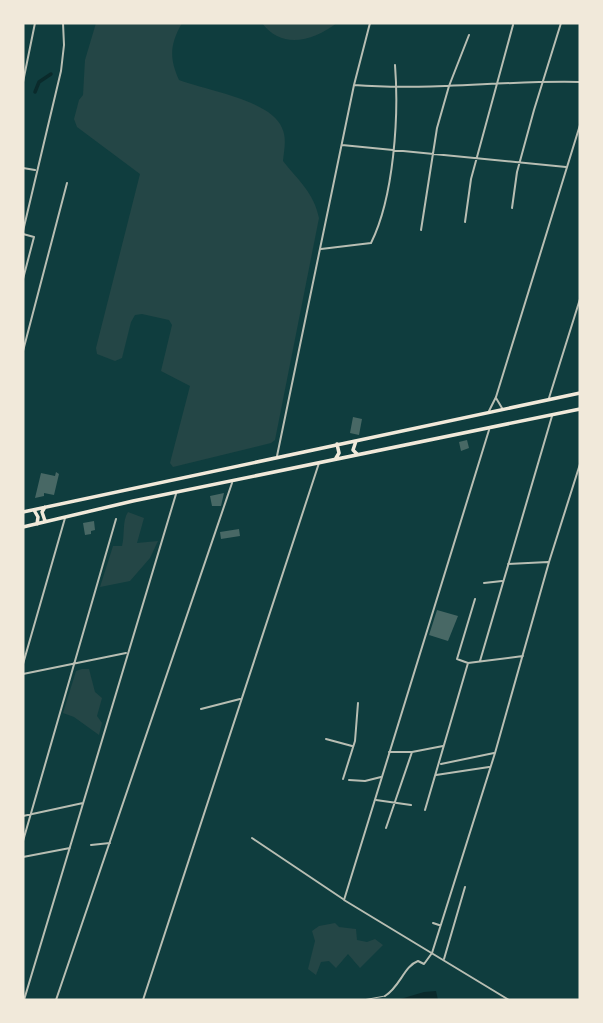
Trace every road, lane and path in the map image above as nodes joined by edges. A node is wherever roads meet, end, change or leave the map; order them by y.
1 (34, 23) edge
2 (64, 23) edge
3 (369, 23) edge
4 (421, 23) edge
5 (430, 23) edge
6 (561, 23) edge
7 (513, 25) dead end
8 (469, 35) dead end
9 (395, 65) dead end
10 (542, 81) junction
11 (23, 82) edge
12 (580, 82) edge
13 (495, 83) junction
14 (354, 85) junction
15 (449, 86) junction
16 (397, 88) junction
17 (580, 125) edge
18 (342, 145) junction
19 (392, 151) junction
20 (431, 155) junction
21 (476, 158) junction
22 (521, 161) junction
23 (567, 167) junction
24 (23, 168) edge
25 (36, 171) junction
26 (67, 183) dead end
27 (512, 208) dead end
28 (464, 222) dead end
29 (421, 230) dead end
30 (23, 232) edge
31 (320, 249) junction
32 (23, 279) edge
33 (580, 299) edge
34 (23, 351) edge
35 (551, 391) junction
36 (580, 393) edge
37 (496, 397) junction
38 (556, 398) junction
39 (548, 400) junction
40 (505, 409) junction
41 (580, 409) edge
42 (487, 413) junction
43 (552, 415) junction
44 (490, 427) junction
45 (356, 441) junction
46 (337, 444) junction
47 (358, 455) junction
48 (277, 457) junction
49 (334, 459) junction
50 (319, 462) junction
51 (580, 464) edge
52 (233, 482) junction
53 (176, 493) junction
54 (45, 507) junction
55 (33, 509) junction
56 (23, 512) edge
57 (65, 518) junction
58 (116, 519) dead end
59 (47, 522) junction
60 (37, 524) junction
61 (23, 527) edge
62 (549, 562) junction
63 (508, 564) junction
64 (503, 581) junction
65 (484, 583) dead end
66 (475, 599) dead end
67 (127, 653) junction
68 (524, 656) junction
69 (480, 661) junction
70 (468, 663) junction
71 (23, 664) edge
72 (73, 664) junction
73 (23, 674) edge
74 (241, 699) junction
75 (358, 702) dead end
76 (201, 709) dead end
77 (326, 739) dead end
78 (353, 746) junction
79 (444, 746) junction
80 (389, 752) junction
81 (412, 752) junction
82 (495, 753) junction
83 (439, 764) junction
84 (490, 767) junction
85 (436, 775) junction
86 (382, 777) junction
87 (343, 779) dead end
88 (349, 780) dead end
89 (375, 800) junction
90 (84, 803) junction
91 (395, 803) junction
92 (411, 805) dead end
93 (425, 810) dead end
94 (30, 815) junction
95 (23, 816) edge
96 (386, 828) dead end
97 (252, 838) dead end
98 (23, 841) edge
99 (110, 843) junction
100 (91, 845) dead end
101 (71, 847) junction
102 (23, 857) edge
103 (465, 887) dead end
104 (344, 900) junction
105 (433, 923) dead end
106 (440, 926) junction
107 (432, 953) junction
108 (443, 960) junction
109 (29, 986) junction
110 (23, 987) edge
111 (385, 996) joint
112 (24, 1000) edge
113 (56, 1000) edge
114 (143, 1000) edge
115 (363, 1000) edge
116 (509, 1000) edge

1 - 11 street
2 - 25 street
3 - 14 street
4 - 5 street
6 - 10 street
7 - 13 street
8 - 15 street
9 - 16 street
10 - 12 street
10 - 13 street
10 - 22 street
13 - 15 street
13 - 21 street
14 - 16 street
14 - 18 street
15 - 16 street
15 - 20 street
16 - 19 street
17 - 23 street
18 - 19 street
18 - 31 street
19 - 20 street
19 - 31 street
20 - 21 street
20 - 29 street
21 - 22 street
21 - 28 street
22 - 23 street
22 - 27 street
23 - 37 street
24 - 25 street
25 - 30 street
26 - 34 street
30 - 32 street
31 - 48 street
33 - 35 street
35 - 38 street
35 - 39 street
36 - 38 highway
37 - 40 street
37 - 42 street
38 - 39 highway
39 - 40 highway
40 - 42 highway
41 - 43 highway
42 - 45 highway
43 - 44 highway
43 - 63 street
44 - 47 highway
44 - 80 street
45 - 46 highway
45 - 47 highway
46 - 48 highway
46 - 49 highway
47 - 49 highway
48 - 54 highway
49 - 50 highway
50 - 52 highway
50 - 74 street
51 - 62 street
52 - 53 highway
52 - 99 street
53 - 57 highway
53 - 67 street
54 - 55 highway
54 - 59 highway
55 - 56 highway
55 - 60 highway
57 - 59 highway
57 - 71 street
58 - 72 street
59 - 60 highway
60 - 61 highway
62 - 63 street
62 - 68 street
63 - 64 street
64 - 65 street
64 - 69 street
66 - 70 street
67 - 72 street
67 - 90 street
68 - 69 street
68 - 82 street
69 - 70 street
70 - 79 street
72 - 73 street
72 - 94 street
74 - 76 street
74 - 114 street
75 - 78 street
77 - 78 street
78 - 87 street
79 - 81 street
79 - 83 street
80 - 81 street
80 - 86 street
81 - 91 street
82 - 83 street
82 - 84 street
83 - 85 street
84 - 85 street
84 - 106 street
85 - 93 street
86 - 88 street
86 - 89 street
89 - 91 street
89 - 104 street
90 - 94 street
90 - 101 street
91 - 92 street
91 - 96 street
94 - 95 street
94 - 98 street
97 - 104 street
99 - 100 street
99 - 113 street
101 - 102 street
101 - 109 street
103 - 108 street
104 - 107 street
105 - 106 street
106 - 107 street
107 - 108 street
107 - 111 street
108 - 116 street
109 - 110 street
109 - 112 street
111 - 115 lane

